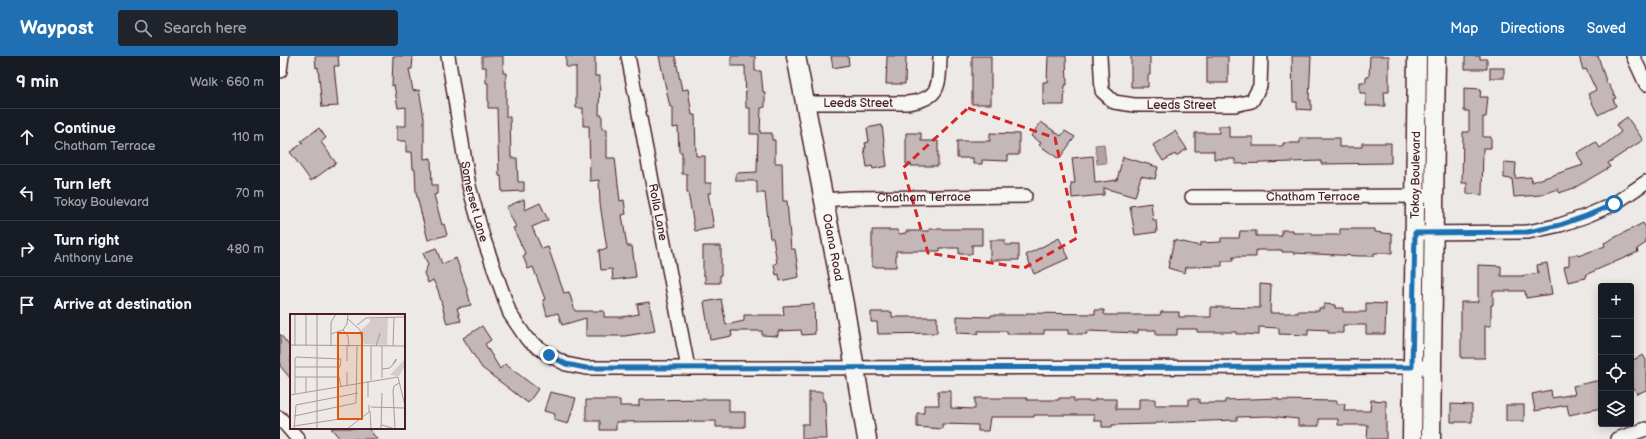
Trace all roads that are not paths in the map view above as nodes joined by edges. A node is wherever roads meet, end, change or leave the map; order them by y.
1 (282, 56) edge
2 (448, 56) edge
3 (628, 56) edge
4 (796, 56) edge
5 (940, 56) edge
6 (1100, 56) edge
7 (1261, 56) edge
8 (1417, 56) edge
9 (1436, 56) edge
10 (1633, 56) edge
11 (280, 71) edge
12 (1646, 84) edge
13 (805, 103) junction
14 (1646, 182) edge
15 (1025, 196) dead end
16 (1415, 196) junction
17 (1434, 196) junction
18 (1192, 197) dead end
19 (824, 200) junction
20 (1415, 233) junction
21 (1434, 233) junction
22 (1412, 367) junction
23 (1432, 367) junction
24 (688, 368) junction
25 (854, 368) junction
26 (280, 418) edge
27 (1646, 429) edge
28 (298, 439) edge
29 (867, 439) edge
30 (1412, 439) edge
31 (1431, 439) edge
32 (1617, 439) edge

1 - 11 street
2 - 24 street, Somerset Lane
3 - 24 street, Rolla Lane
4 - 13 street, Odana Road
5 - 13 street, Leeds Street
6 - 7 street, Leeds Street
8 - 16 street, Tokay Boulevard
9 - 17 street, Tokay Boulevard
10 - 12 street
13 - 19 street, Odana Road
14 - 21 street
15 - 19 street, Chatham Terrace
16 - 17 street, Chatham Terrace
16 - 18 street, Chatham Terrace
16 - 20 street, Tokay Boulevard
17 - 21 street, Tokay Boulevard
19 - 25 street, Odana Road
20 - 21 street
20 - 22 street, Tokay Boulevard
21 - 23 street, Tokay Boulevard
22 - 23 street, Somerset Lane
22 - 25 street, Somerset Lane
22 - 30 street, Tokay Boulevard
23 - 31 street, Tokay Boulevard
24 - 25 street, Somerset Lane
25 - 29 street, Odana Road
26 - 28 street
27 - 32 street

